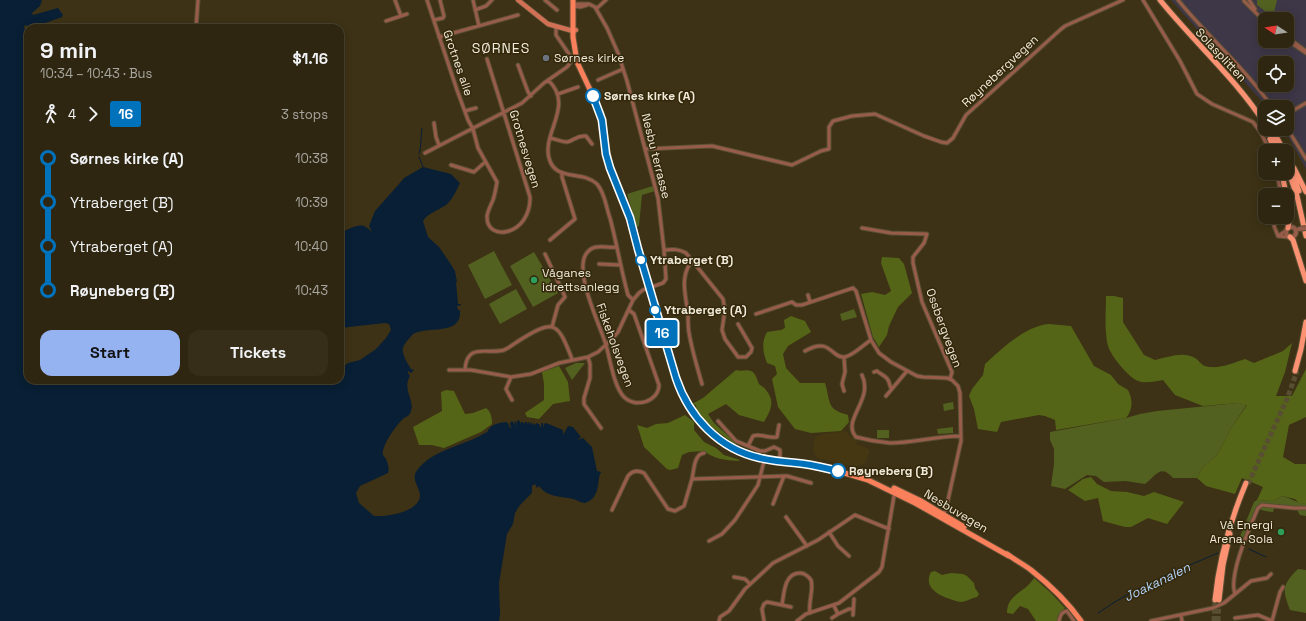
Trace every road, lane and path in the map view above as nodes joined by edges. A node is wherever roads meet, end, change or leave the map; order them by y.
1 (198, 0) edge
2 (395, 0) edge
3 (427, 0) edge
4 (440, 0) edge
5 (473, 0) edge
6 (492, 0) edge
7 (518, 0) edge
8 (545, 0) edge
9 (588, 0) edge
10 (606, 0) edge
11 (1123, 0) edge
12 (1143, 0) edge
13 (1160, 0) edge
14 (1164, 0) edge
15 (1178, 0) edge
16 (1239, 0) edge
17 (1244, 0) edge
18 (1249, 0) edge
19 (576, 3) edge
20 (589, 4) junction
21 (596, 9) junction
22 (475, 10) junction
23 (557, 10) dead end
24 (1258, 13) edge
25 (407, 14) dead end
26 (1258, 14) edge
27 (518, 15) dead end
28 (402, 16) junction
29 (386, 20) dead end
30 (434, 20) junction
31 (196, 24) edge
32 (479, 26) junction
33 (558, 27) junction
34 (574, 29) junction
35 (439, 37) junction
36 (1294, 43) edge
37 (1306, 52) edge
38 (487, 59) dead end
39 (518, 65) dead end
40 (623, 69) junction
41 (548, 80) junction
42 (598, 80) dead end
43 (578, 87) dead end
44 (558, 94) junction
45 (531, 96) junction
46 (1267, 100) edge
47 (1306, 103) edge
48 (476, 108) dead end
49 (1258, 109) edge
50 (1294, 110) edge
51 (465, 111) junction
52 (504, 113) junction
53 (1258, 113) edge
54 (434, 123) dead end
55 (473, 129) junction
56 (1292, 136) edge
57 (550, 138) junction
58 (592, 144) dead end
59 (1267, 144) edge
60 (439, 145) junction
61 (646, 149) junction
62 (424, 153) dead end
63 (1306, 159) edge
64 (485, 162) junction
65 (451, 165) dead end
66 (1294, 168) edge
67 (562, 174) junction
68 (1294, 176) edge
69 (1291, 180) edge
70 (1306, 192) edge
71 (1306, 219) edge
72 (1275, 224) edge
73 (1288, 224) edge
74 (862, 228) dead end
75 (1287, 229) junction
76 (1306, 230) edge
77 (1297, 231) junction
78 (1278, 236) junction
79 (1306, 236) edge
80 (1289, 237) junction
81 (550, 240) dead end
82 (617, 247) junction
83 (664, 250) junction
84 (545, 254) dead end
85 (692, 261) junction
86 (599, 264) dead end
87 (621, 265) junction
88 (1306, 281) edge
89 (649, 288) junction
90 (808, 296) dead end
91 (633, 300) junction
92 (810, 302) junction
93 (629, 310) junction
94 (756, 314) dead end
95 (1306, 322) edge
96 (738, 324) dead end
97 (552, 327) junction
98 (871, 340) junction
99 (1306, 340) edge
100 (606, 345) junction
101 (805, 351) dead end
102 (588, 357) junction
103 (844, 357) junction
104 (572, 359) junction
105 (465, 369) junction
106 (449, 370) dead end
107 (907, 371) junction
108 (874, 372) dead end
109 (862, 375) dead end
110 (511, 378) junction
111 (950, 379) junction
112 (702, 384) dead end
113 (892, 389) junction
114 (844, 391) dead end
115 (886, 396) dead end
116 (512, 400) dead end
117 (718, 421) dead end
118 (779, 425) dead end
119 (601, 428) dead end
120 (960, 436) junction
121 (748, 446) junction
122 (704, 453) dead end
123 (765, 458) junction
124 (780, 459) junction
125 (796, 463) junction
126 (784, 476) junction
127 (692, 478) junction
128 (760, 478) junction
129 (811, 482) dead end
130 (1247, 484) tunnel mouth
131 (898, 492) junction
132 (773, 504) dead end
133 (1306, 508) edge
134 (612, 510) dead end
135 (942, 515) junction
136 (786, 517) dead end
137 (889, 529) junction
138 (829, 532) junction
139 (709, 541) dead end
140 (807, 546) junction
141 (849, 556) dead end
142 (1271, 574) dead end
143 (734, 577) dead end
144 (750, 584) junction
145 (1283, 587) dead end
146 (1235, 594) junction
147 (854, 599) dead end
148 (1217, 600) tunnel mouth
149 (782, 605) junction
150 (834, 606) junction
151 (791, 607) dead end
152 (853, 609) junction
153 (810, 613) junction
154 (838, 614) junction
155 (853, 614) dead end
156 (1181, 615) junction
157 (832, 618) dead end
158 (1235, 618) dead end
159 (720, 621) edge
160 (764, 621) edge
161 (797, 621) edge
162 (1058, 621) edge
163 (1074, 621) edge
164 (1081, 621) edge
165 (1151, 621) edge
166 (1182, 621) edge
167 (1272, 621) edge

1 - 31 street
2 - 28 street
3 - 30 street, Grotnes alle
4 - 30 street, Grotnes alle
5 - 22 street
6 - 22 street
7 - 33 main road
8 - 23 street
9 - 20 street
10 - 21 street
11 - 61 street, Røynebergvegen
12 - 59 street
13 - 53 highway, Solasplitten
14 - 49 highway, Solasplitten
15 - 46 street
16 - 17 street
17 - 26 street
18 - 24 street
19 - 20 street
19 - 34 main road, Nesbuvegen
20 - 21 street, Nesbu terrasse
21 - 40 street, Nesbu terrasse
22 - 32 street
25 - 28 street
27 - 32 street
28 - 29 street
30 - 35 street, Grotnes alle
32 - 35 street
33 - 34 main road
33 - 41 street
34 - 89 main road, Nesbuvegen
35 - 51 street, Grotnes alle
36 - 37 street
38 - 52 street, Grotnesvegen
39 - 45 street
40 - 42 street
40 - 61 street, Nesbu terrasse
41 - 44 street
41 - 45 street
43 - 44 street
44 - 57 street
45 - 52 street
47 - 50 street
48 - 51 street, Grotnes alle
51 - 55 street, Grotnes alle
52 - 55 street
52 - 64 street, Grotnesvegen
54 - 60 street
55 - 60 street
55 - 64 street, Grotnesvegen
56 - 63 street
57 - 58 street
57 - 67 street
60 - 62 street
61 - 83 street, Nesbu terrasse
64 - 65 street
66 - 70 highway
67 - 81 street
67 - 82 street
68 - 71 highway
69 - 79 highway
72 - 78 street
73 - 75 highway
74 - 111 street, Ossbergvegen
75 - 77 street
75 - 78 street
75 - 80 street
76 - 77 street
77 - 80 street
78 - 80 street
80 - 88 highway
82 - 87 street
82 - 100 street, Fiskeholsvegen
83 - 85 street
83 - 89 street, Nesbu terrasse
84 - 97 street
85 - 96 street
85 - 112 street
86 - 87 street
87 - 91 street
89 - 91 street
89 - 123 main road, Nesbuvegen
90 - 92 street
91 - 93 street
92 - 94 street
92 - 98 street
93 - 100 street
93 - 100 street, Fiskeholsvegen
95 - 99 highway
97 - 104 street
97 - 105 street
98 - 103 street
98 - 107 street
100 - 102 street
101 - 103 street
102 - 104 street
102 - 119 street
103 - 114 street
104 - 110 street
105 - 106 street
105 - 110 street
107 - 111 street
107 - 113 street
108 - 113 street
109 - 120 street
110 - 116 street
111 - 120 street
113 - 115 street
117 - 121 street
118 - 121 street
120 - 135 street
121 - 124 street
122 - 127 street
123 - 124 main road, Nesbuvegen
123 - 125 main road, Nesbuvegen
123 - 128 street
124 - 125 main road, Nesbuvegen
125 - 131 main road, Nesbuvegen
126 - 128 street
126 - 129 street
126 - 132 street
127 - 128 street
127 - 134 street
128 - 139 street
130 - 148 highway
131 - 135 main road, Nesbuvegen
131 - 137 street
133 - 146 street
135 - 164 main road, Nesbuvegen
136 - 140 street
137 - 138 street
137 - 150 street
138 - 140 street
138 - 141 street
140 - 144 street
142 - 146 street
143 - 144 street
144 - 159 street
145 - 167 street
146 - 156 street
147 - 152 street
149 - 151 street
149 - 153 street
149 - 160 street
150 - 153 street
150 - 154 street
152 - 154 street
152 - 155 street
153 - 161 street
154 - 157 street
156 - 165 street
156 - 166 street
158 - 167 street
162 - 163 street

